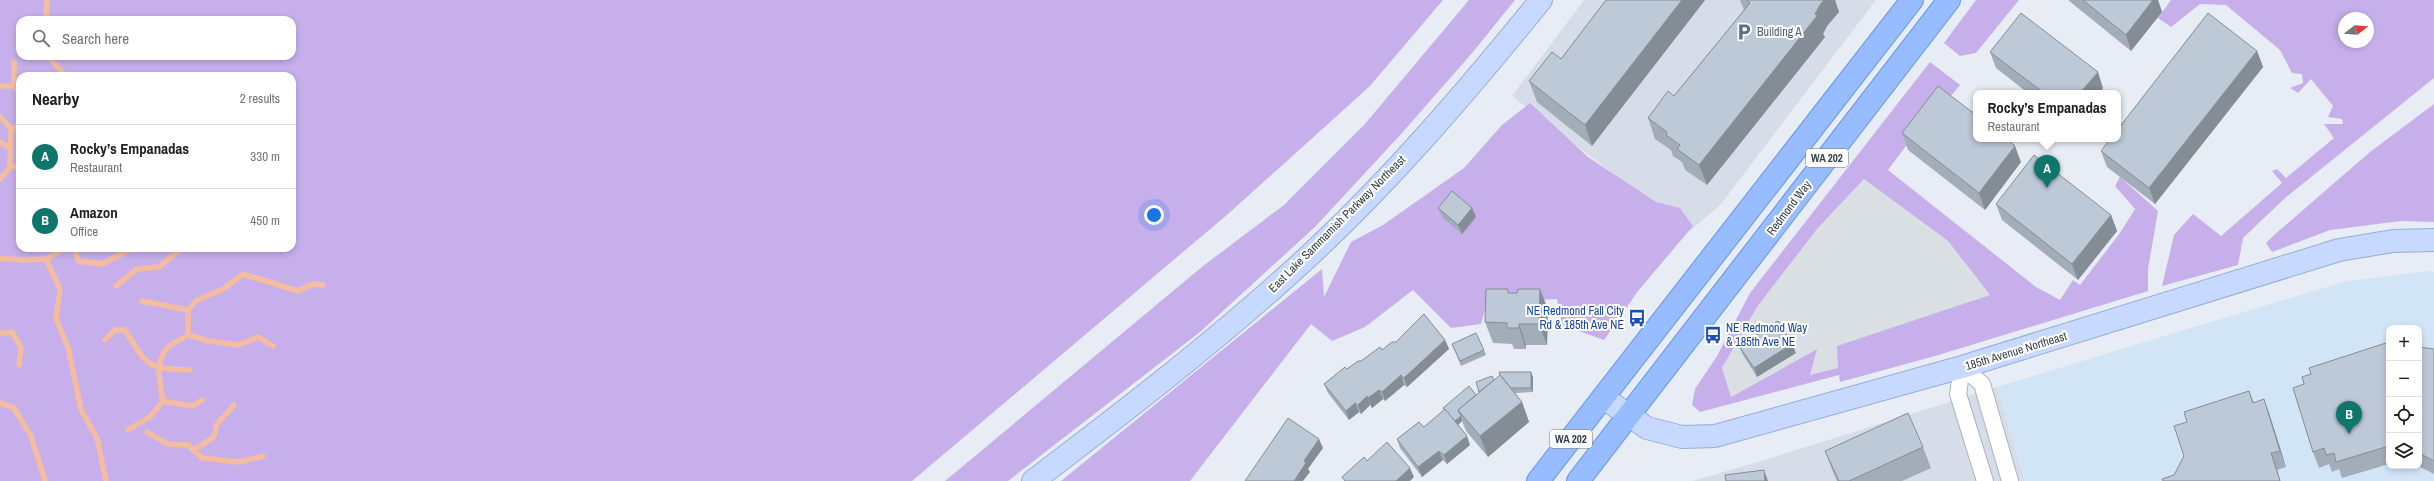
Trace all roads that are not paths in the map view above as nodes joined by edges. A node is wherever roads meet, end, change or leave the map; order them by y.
1 (1541, 0) edge
2 (1912, 0) edge
3 (1949, 0) edge
4 (2434, 240) edge
5 (1962, 367) junction
6 (1604, 398) junction
7 (1630, 416) junction
8 (1033, 481) edge
9 (1538, 481) edge
10 (1578, 481) edge
11 (1985, 481) edge
12 (2010, 481) edge

1 - 8 street, East Lake Sammamish Parkway Northeast
2 - 6 main road, WA 202
3 - 7 main road, Redmond Way / WA 202
4 - 5 street, 185th Avenue Northeast
5 - 7 street, 185th Avenue Northeast
5 - 11 street
5 - 12 street
6 - 7 street, 185th Avenue Northeast
6 - 9 main road, WA 202
7 - 10 main road, WA 202

